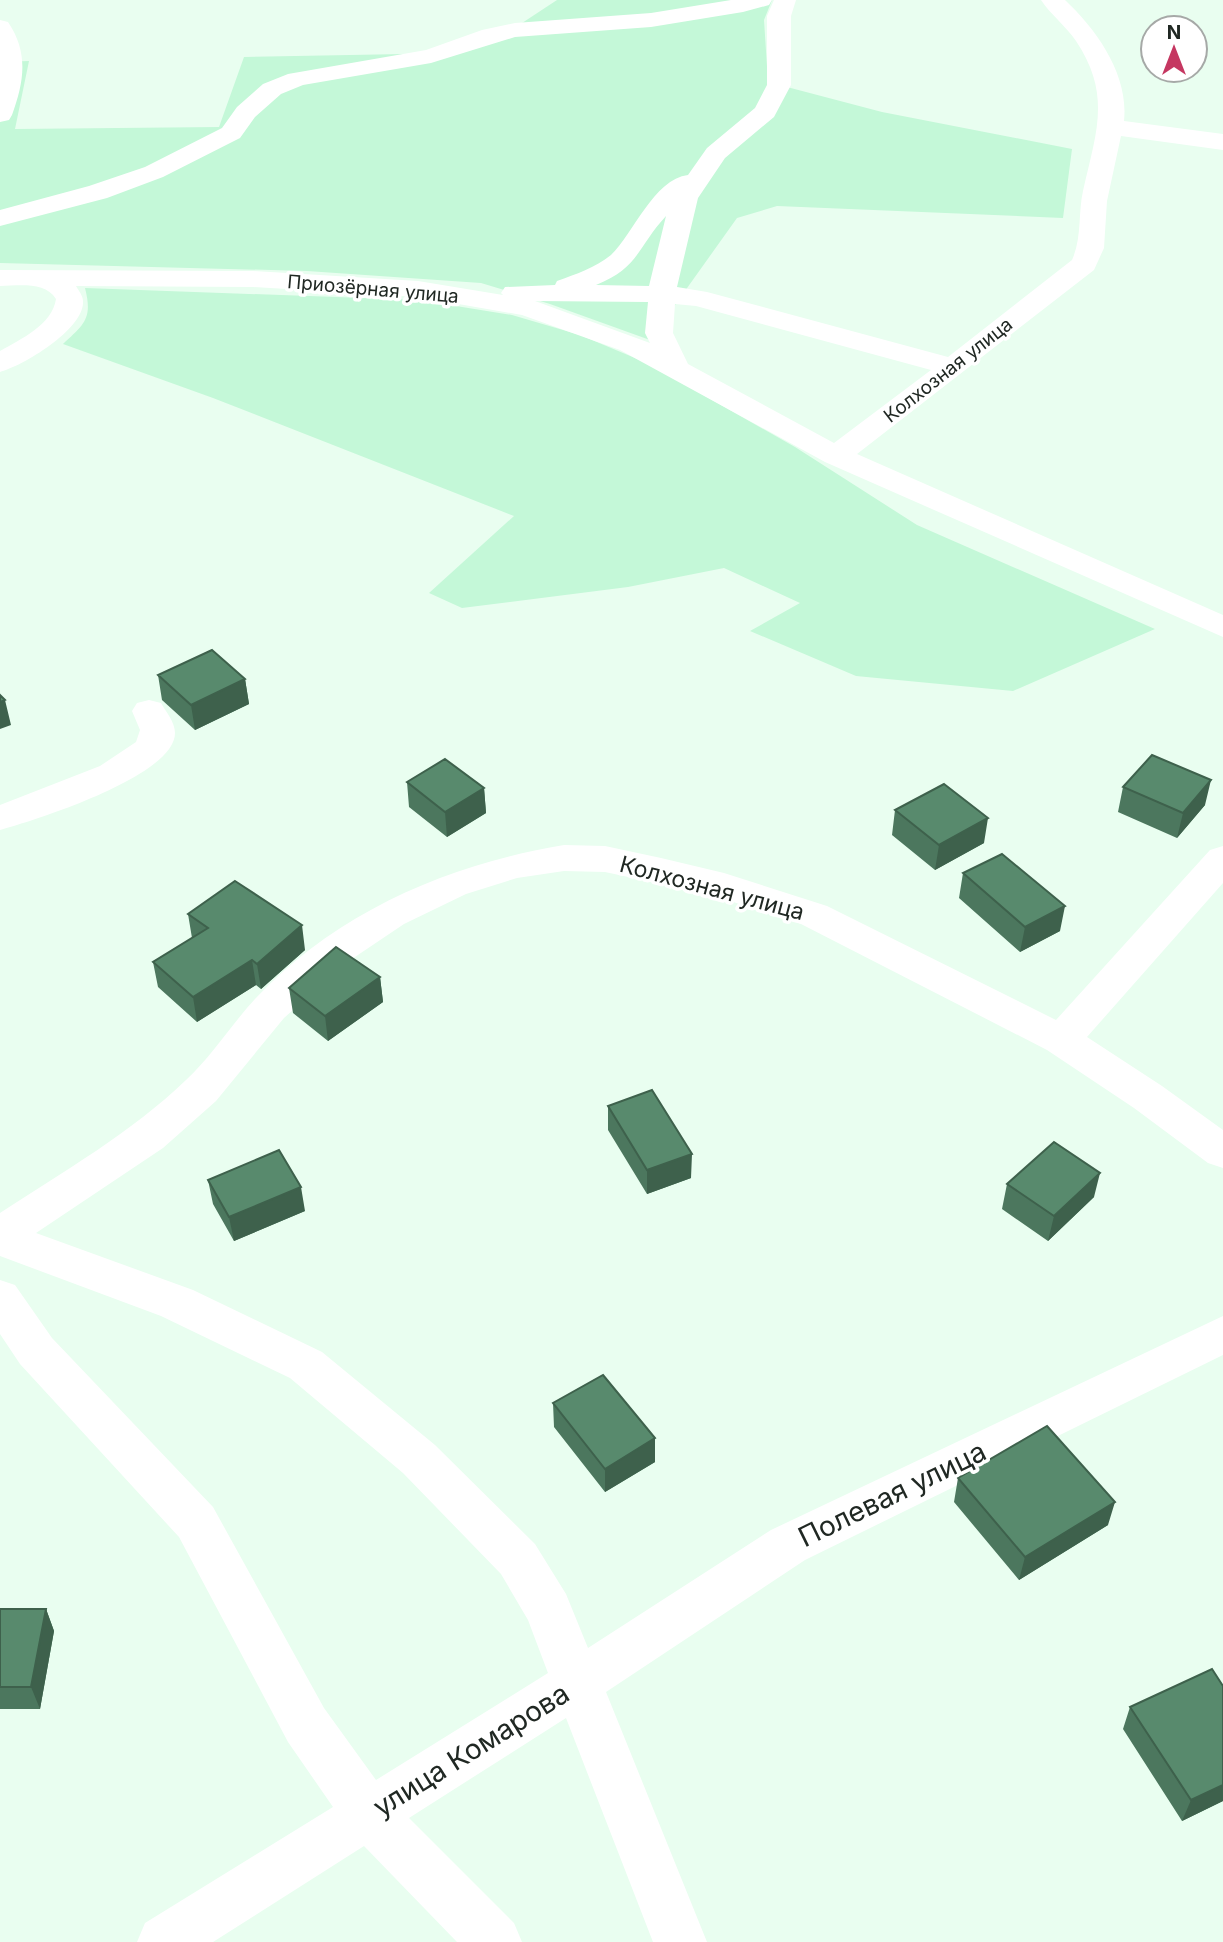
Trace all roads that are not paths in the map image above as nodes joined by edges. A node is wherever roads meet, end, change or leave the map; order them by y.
1 (761, 0) edge
2 (785, 0) edge
3 (1052, 0) edge
4 (0, 27) edge
5 (0, 115) edge
6 (1110, 127) junction
7 (1223, 142) edge
8 (707, 166) junction
9 (0, 218) edge
10 (0, 278) edge
11 (43, 278) junction
12 (418, 289) junction
13 (548, 293) junction
14 (662, 294) junction
15 (0, 363) edge
16 (952, 367) junction
17 (676, 369) junction
18 (836, 456) junction
19 (1223, 627) edge
20 (149, 711) dead end
21 (0, 818) edge
22 (1223, 859) edge
23 (1061, 1040) junction
24 (1223, 1152) edge
25 (0, 1236) edge
26 (0, 1298) edge
27 (1223, 1334) edge
28 (577, 1683) junction
29 (369, 1814) junction
30 (164, 1942) edge
31 (495, 1942) edge
32 (680, 1942) edge

1 - 9 street
2 - 8 street
3 - 6 street, Колхозная улица
4 - 5 street
6 - 7 street
6 - 16 street, Колхозная улица
8 - 13 street
8 - 14 street
10 - 11 street, Приозёрная улица
11 - 12 street, Приозёрная улица
11 - 15 street
12 - 13 street
12 - 17 street, Приозёрная улица
13 - 14 street
14 - 16 street
14 - 17 street
16 - 18 street, Колхозная улица
17 - 18 street, Приозёрная улица
18 - 19 street
20 - 21 street
22 - 23 street
23 - 24 street, Колхозная улица
23 - 25 street, Колхозная улица
25 - 28 street
26 - 29 street
27 - 28 street, Полевая улица
28 - 29 street, улица Комарова
28 - 32 street, улица Комарова
29 - 30 street, улица Комарова
29 - 31 street

